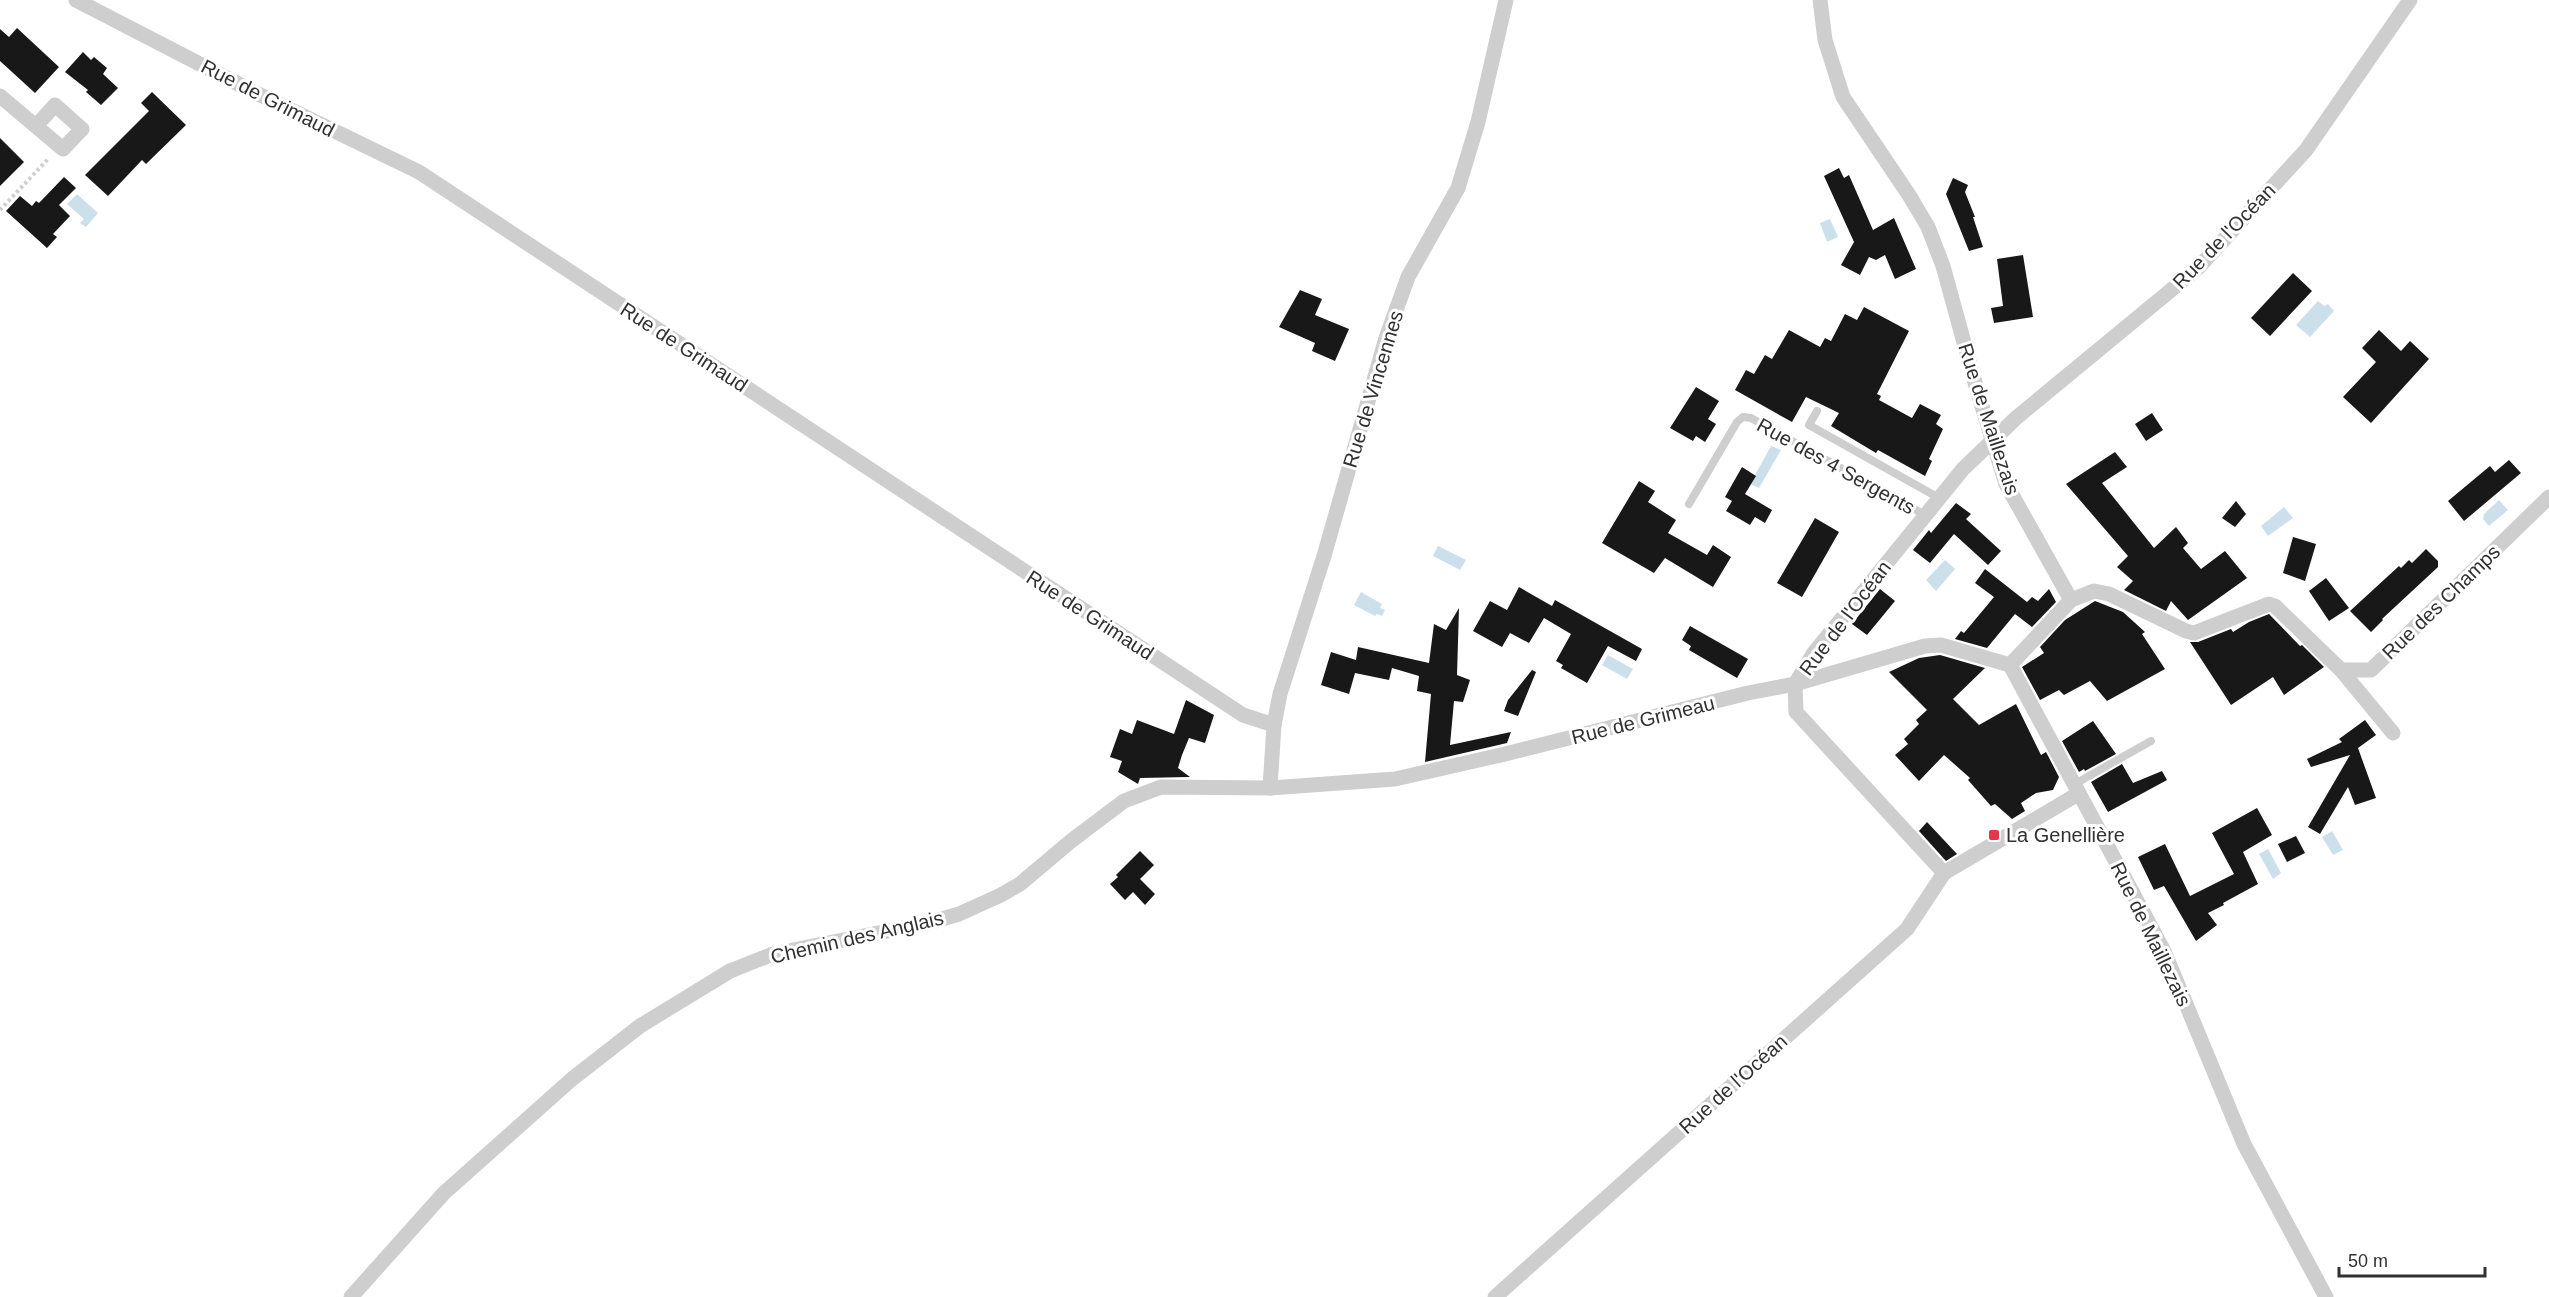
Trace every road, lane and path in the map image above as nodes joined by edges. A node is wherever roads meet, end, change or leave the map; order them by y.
1 (76, 0) edge
2 (1506, 0) edge
3 (1820, 0) edge
4 (2410, 0) edge
5 (0, 96) edge
6 (36, 126) junction
7 (63, 149) junction
8 (0, 210) edge
9 (1817, 411) dead end
10 (1992, 440) junction
11 (2549, 496) edge
12 (1939, 498) junction
13 (1689, 504) dead end
14 (1925, 515) junction
15 (2072, 600) junction
16 (2010, 665) junction
17 (2340, 669) junction
18 (1795, 684) junction
19 (1274, 725) junction
20 (2393, 733) dead end
21 (2151, 741) dead end
22 (1270, 788) junction
23 (2076, 789) junction
24 (1944, 873) junction
25 (351, 1297) edge
26 (1495, 1297) edge
27 (2326, 1297) edge

1 - 19 street, Rue de Grimaud
2 - 19 street, Rue de Vincennes
3 - 10 street, Rue de Maillezais
4 - 10 street, Rue de l'Océan
5 - 6 street
6 - 7 street
6 - 7 street
7 - 8 path
9 - 12 lane
10 - 12 street, Rue de l'Océan
10 - 15 street, Rue de Maillezais
11 - 17 street, Rue des Champs
12 - 14 street, Rue de l'Océan
13 - 14 lane, Rue des 4 Sergents
14 - 18 street, Rue de l'Océan
15 - 16 street
15 - 17 street
16 - 18 street, Rue de Grimeau
16 - 23 street, Rue de Maillezais
17 - 20 street
18 - 22 street, Rue de Grimeau
18 - 24 street, Rue de l'Océan
19 - 22 street, Rue de Vincennes
21 - 23 lane
22 - 25 street, Chemin des Anglais
23 - 24 street
23 - 27 street, Rue de Maillezais
24 - 26 street, Rue de l'Océan

